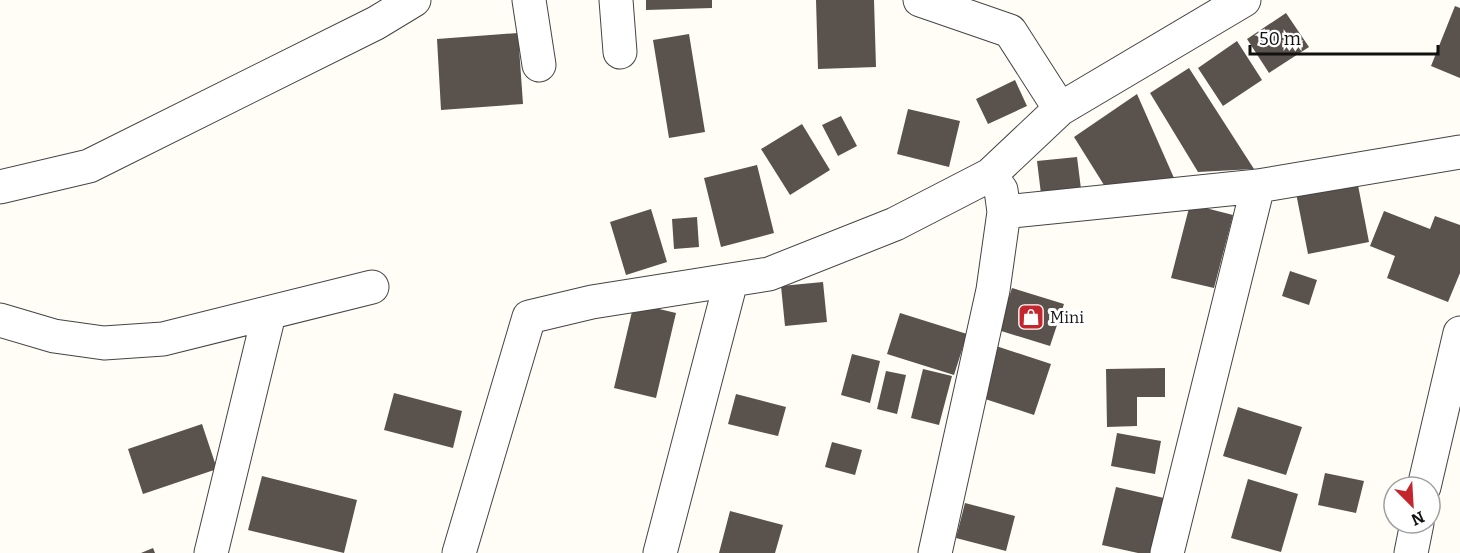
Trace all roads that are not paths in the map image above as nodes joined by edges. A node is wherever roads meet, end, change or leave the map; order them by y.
1 (414, 0) edge
2 (529, 0) edge
3 (616, 0) edge
4 (920, 0) edge
5 (1244, 0) edge
6 (620, 52) dead end
7 (540, 65) dead end
8 (1060, 109) junction
9 (1460, 152) edge
10 (990, 175) junction
11 (1258, 186) junction
12 (0, 187) edge
13 (1004, 212) junction
14 (731, 280) junction
15 (372, 287) dead end
16 (269, 314) junction
17 (0, 320) edge
18 (1460, 333) edge
19 (1427, 475) edge
20 (1415, 535) edge
21 (211, 553) edge
22 (459, 553) edge
23 (660, 553) edge
24 (935, 553) edge
25 (1167, 553) edge
26 (1411, 553) edge

1 - 12 street
2 - 7 street
3 - 6 street
4 - 8 street
5 - 8 street
8 - 10 street
9 - 11 street
10 - 13 street
10 - 14 street
11 - 13 street
11 - 25 street
13 - 24 street
14 - 22 street
14 - 23 street
15 - 16 street
16 - 17 street
16 - 21 street
18 - 19 street
20 - 26 street

